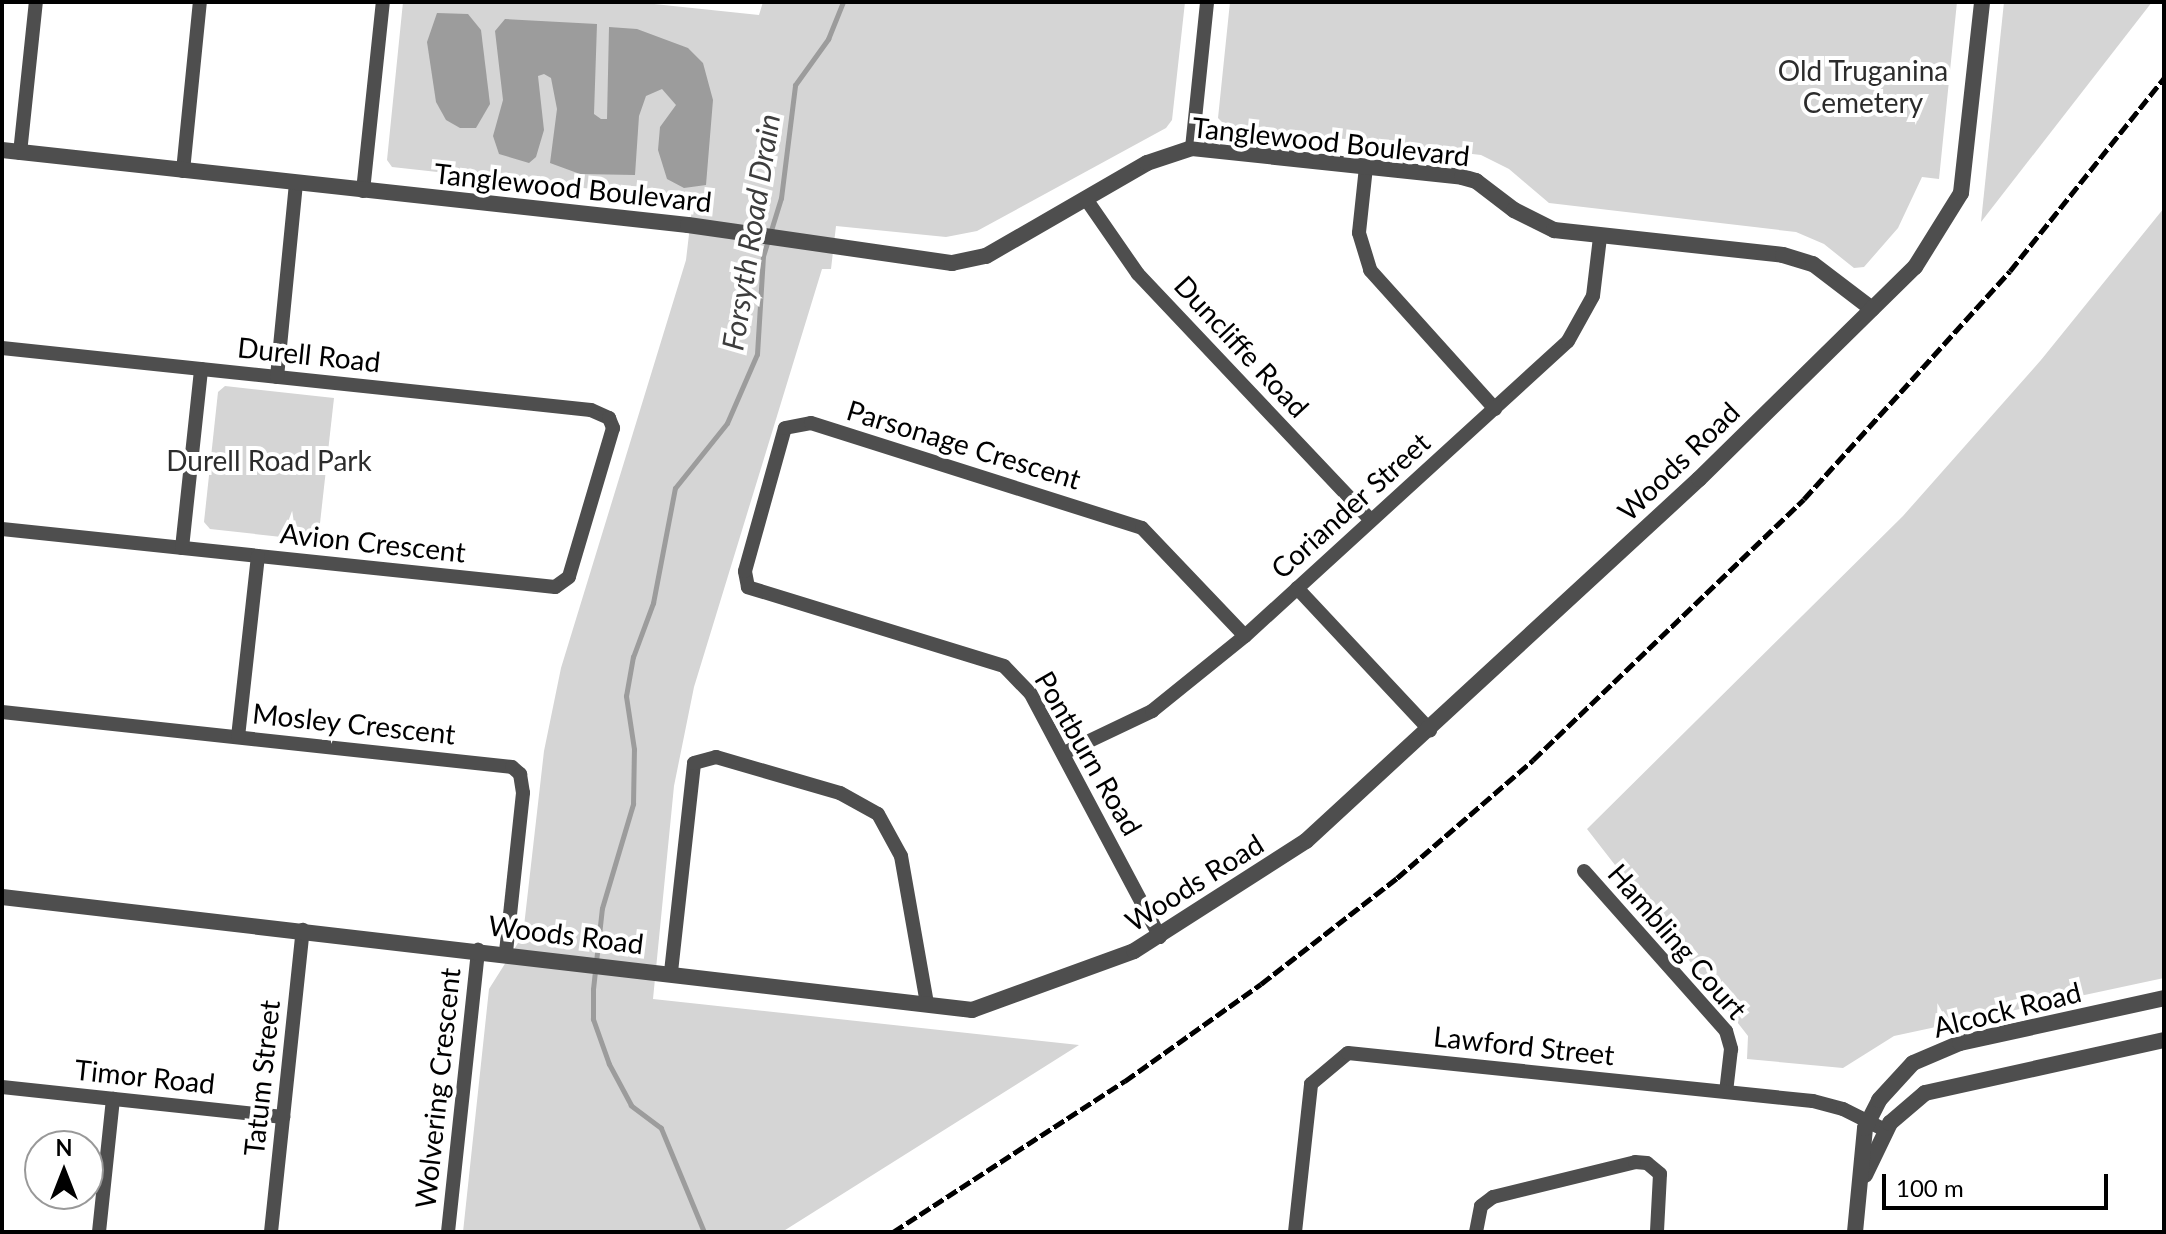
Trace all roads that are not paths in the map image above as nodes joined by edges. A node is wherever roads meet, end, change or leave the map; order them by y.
1 (36, 2) edge
2 (200, 2) edge
3 (383, 2) edge
4 (1207, 2) edge
5 (1982, 2) edge
6 (1192, 148) junction
7 (2, 152) edge
8 (20, 153) junction
9 (1366, 167) junction
10 (183, 171) junction
11 (296, 183) junction
12 (363, 191) junction
13 (1086, 199) junction
14 (1600, 237) junction
15 (1872, 309) junction
16 (2, 348) edge
17 (201, 369) junction
18 (277, 377) junction
19 (1495, 409) junction
20 (609, 418) joint
21 (1371, 520) junction
22 (2, 529) edge
23 (182, 548) junction
24 (258, 556) junction
25 (748, 587) joint
26 (1297, 588) junction
27 (1245, 636) junction
28 (2, 712) edge
29 (1430, 730) junction
30 (238, 737) junction
31 (1064, 753) junction
32 (1584, 871) dead end
33 (3, 898) edge
34 (303, 930) junction
35 (1160, 937) junction
36 (478, 950) junction
37 (506, 953) junction
38 (668, 971) junction
39 (2164, 998) edge
40 (927, 1004) junction
41 (2164, 1040) edge
42 (2, 1087) edge
43 (1726, 1092) junction
44 (113, 1099) junction
45 (283, 1117) junction
46 (1868, 1121) junction
47 (1885, 1130) junction
48 (1859, 1192) junction
49 (99, 1232) edge
50 (271, 1232) edge
51 (448, 1232) edge
52 (1295, 1232) edge
53 (1476, 1232) edge
54 (1657, 1232) edge
55 (1855, 1232) edge

1 - 8 street
2 - 10 street
3 - 12 street
4 - 6 street
5 - 15 street, Woods Road
6 - 9 street, Tanglewood Boulevard
6 - 13 street, Tanglewood Boulevard
7 - 8 street, Tanglewood Boulevard
8 - 10 street, Tanglewood Boulevard
9 - 14 street, Tanglewood Boulevard
9 - 19 street
10 - 11 street, Tanglewood Boulevard
11 - 12 street, Tanglewood Boulevard
11 - 18 street
12 - 13 street, Tanglewood Boulevard
13 - 21 street, Duncliffe Road
14 - 15 street, Tanglewood Boulevard
14 - 19 street, Coriander Street
15 - 29 street, Woods Road
16 - 17 street, Durell Road
17 - 18 street, Durell Road
17 - 23 street
18 - 20 street, Durell Road
19 - 21 street, Coriander Street
20 - 24 street, Avion Crescent
21 - 26 street, Coriander Street
22 - 23 street, Avion Crescent
23 - 24 street, Avion Crescent
24 - 30 street
25 - 27 street, Parsonage Crescent
25 - 31 street, Pontburn Road
26 - 27 street, Coriander Street
26 - 29 street
27 - 31 street, Coriander Street
28 - 30 street, Mosley Crescent
29 - 35 street, Woods Road
30 - 37 street, Mosley Crescent
31 - 35 street, Pontburn Road
32 - 43 street, Hambling Court
33 - 34 street, Woods Road
34 - 36 street, Woods Road
34 - 45 street, Tatum Street
35 - 40 street, Woods Road
36 - 37 street, Woods Road
36 - 51 street, Wolvering Crescent
37 - 38 street, Woods Road
38 - 40 street, Woods Road
38 - 40 street
39 - 46 street, Alcock Road
41 - 47 street, Alcock Road
42 - 44 street, Timor Road
43 - 46 street, Lawford Street
43 - 52 street, Lawford Street
44 - 45 street, Timor Road
44 - 49 street
45 - 50 street, Tatum Street
46 - 47 street, Lawford Street
46 - 48 street, Alcock Road
47 - 48 street, Alcock Road
48 - 55 street, Alcock Road
53 - 54 street

